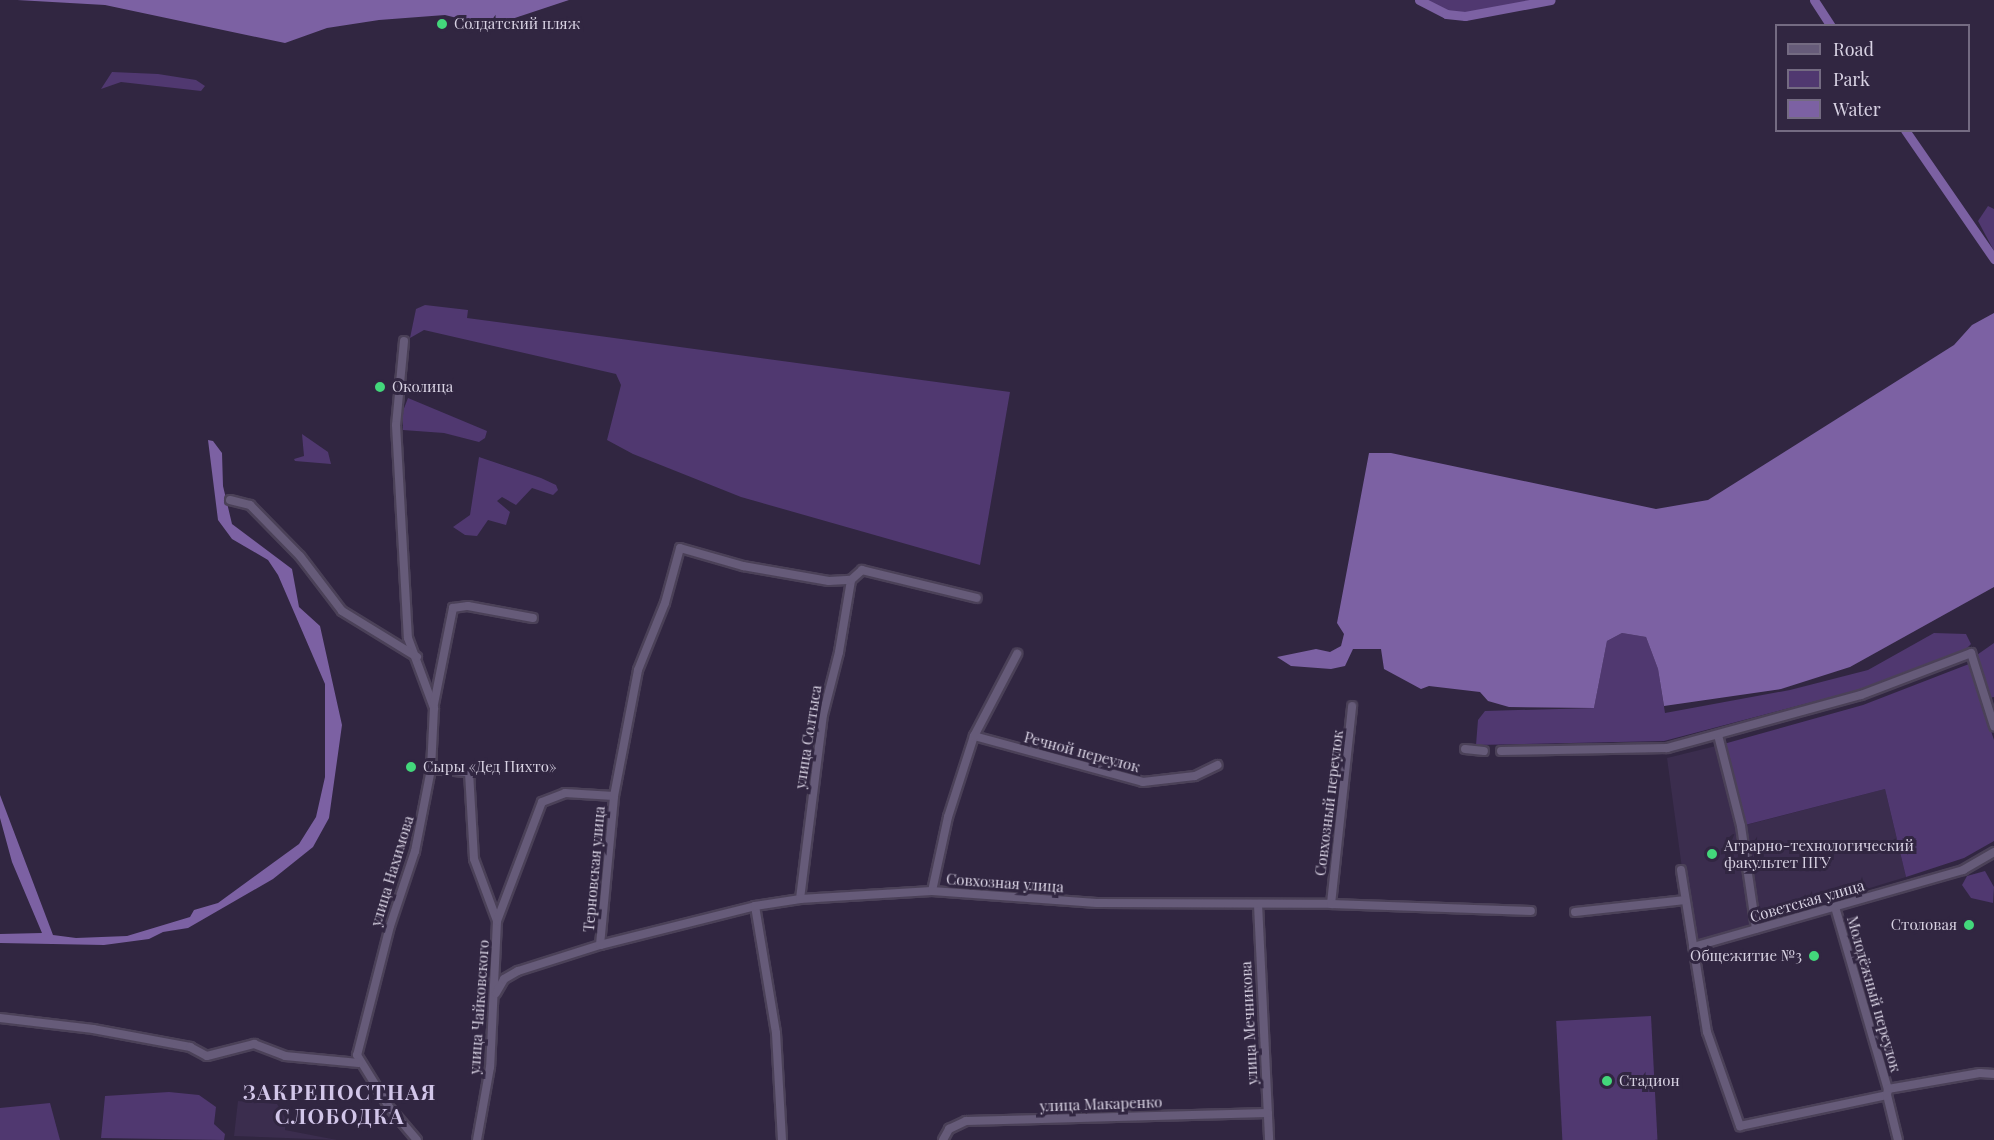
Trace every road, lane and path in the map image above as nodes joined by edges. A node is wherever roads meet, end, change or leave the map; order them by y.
1 (404, 341) dead end
2 (230, 500) dead end
3 (851, 580) junction
4 (977, 598) dead end
5 (533, 618) dead end
6 (1017, 654) dead end
7 (417, 657) junction
8 (1352, 706) dead end
9 (434, 708) junction
10 (1994, 726) edge
11 (1718, 735) junction
12 (974, 736) junction
13 (1465, 749) dead end
14 (1484, 751) dead end
15 (1501, 751) dead end
16 (1218, 765) dead end
17 (431, 769) junction
18 (614, 796) junction
19 (1994, 852) edge
20 (1681, 870) dead end
21 (932, 891) junction
22 (800, 899) junction
23 (1684, 900) junction
24 (1258, 904) junction
25 (1331, 904) junction
26 (755, 906) junction
27 (1835, 907) junction
28 (1531, 911) dead end
29 (1575, 912) dead end
30 (497, 921) junction
31 (1756, 929) junction
32 (600, 945) junction
33 (1693, 947) junction
34 (496, 993) junction
35 (0, 1018) edge
36 (359, 1063) junction
37 (1994, 1074) edge
38 (1888, 1092) junction
39 (1268, 1113) junction
40 (417, 1140) edge
41 (477, 1140) edge
42 (782, 1140) edge
43 (943, 1140) edge
44 (1269, 1140) edge
45 (1898, 1140) edge

1 - 7 street, улица Нахимова
2 - 7 street
3 - 4 street, Терновская улица
3 - 18 street, Терновская улица
3 - 22 street, улица Солтыса
5 - 9 street
6 - 12 street
7 - 9 street, улица Нахимова
8 - 25 street, Совхозный переулок
9 - 17 street, улица Нахимова
10 - 11 street
11 - 15 street
11 - 31 street
12 - 16 street, Речной переулок
12 - 21 street
13 - 14 street
17 - 30 street, улица Чайковского
17 - 36 street, улица Нахимова
18 - 30 street, Терновская улица
18 - 32 street, Терновская улица
19 - 27 street, Советская улица
20 - 23 street
21 - 22 street, Совхозная улица
21 - 24 street, Совхозная улица
22 - 26 street, Совхозная улица
23 - 29 street
23 - 33 street
24 - 25 street, Совхозная улица
24 - 39 street, улица Мечникова
25 - 28 street, Совхозная улица
26 - 32 street, Совхозная улица
26 - 42 street
27 - 31 street, Советская улица
27 - 38 street, Молодёжный переулок
30 - 34 street, улица Чайковского
31 - 33 street, Советская улица
32 - 34 street, Совхозная улица
33 - 38 street, Молодёжный переулок
34 - 41 street, улица Чайковского
35 - 36 street
36 - 40 street
37 - 38 street, Молодёжный переулок
38 - 45 street
39 - 43 street, улица Макаренко
39 - 44 street, улица Мечникова

